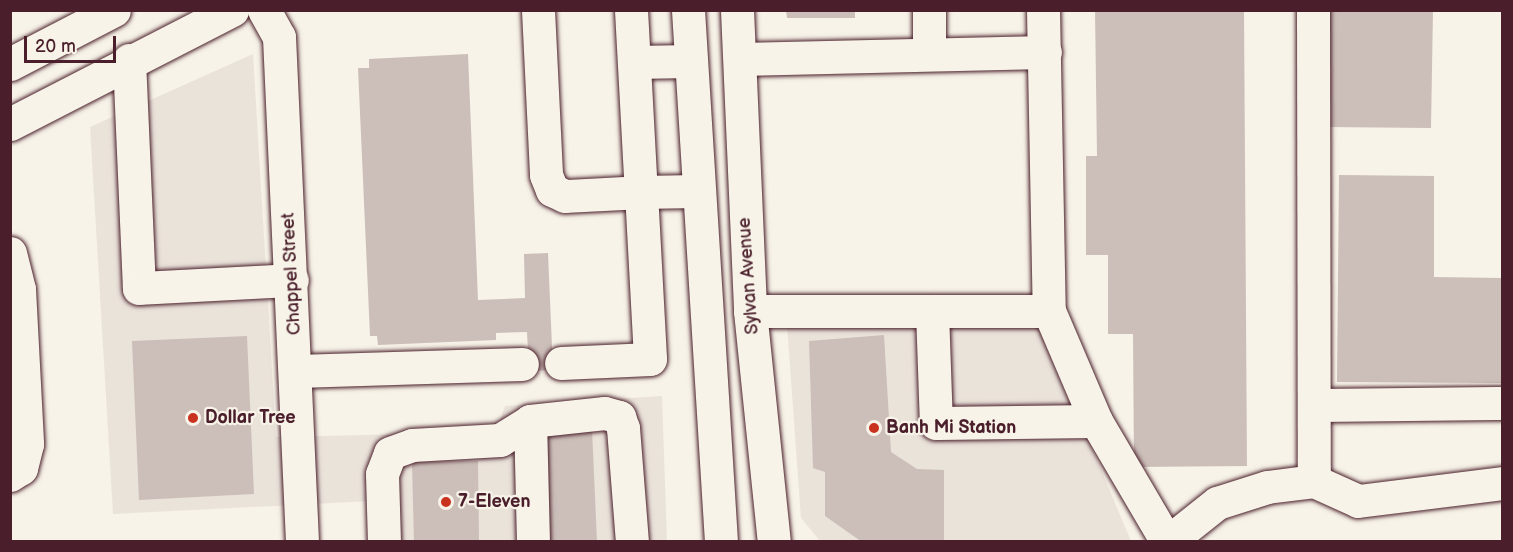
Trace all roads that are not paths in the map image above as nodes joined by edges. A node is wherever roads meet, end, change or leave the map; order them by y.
1 (114, 10) edge
2 (232, 10) edge
3 (264, 10) edge
4 (538, 10) edge
5 (632, 10) edge
6 (688, 10) edge
7 (737, 10) edge
8 (929, 10) edge
9 (1044, 10) edge
10 (1313, 10) edge
11 (1045, 52) junction
12 (930, 53) junction
13 (740, 59) junction
14 (129, 60) junction
15 (691, 61) junction
16 (634, 62) junction
17 (10, 64) edge
18 (10, 124) edge
19 (696, 190) junction
20 (641, 192) junction
21 (10, 253) edge
22 (292, 280) junction
23 (750, 311) junction
24 (933, 311) junction
25 (1049, 311) junction
26 (16, 322) edge
27 (561, 363) dead end
28 (522, 364) dead end
29 (297, 371) junction
30 (1503, 403) edge
31 (1314, 405) junction
32 (1096, 421) junction
33 (530, 422) junction
34 (10, 476) edge
35 (1314, 481) junction
36 (1503, 483) edge
37 (302, 542) edge
38 (384, 542) edge
39 (533, 542) edge
40 (632, 542) edge
41 (721, 542) edge
42 (774, 542) edge
43 (1168, 542) edge

1 - 17 main road
2 - 14 main road
3 - 22 main road, Chappel Street
4 - 20 main road
5 - 16 main road
6 - 15 main road
7 - 13 main road, Sylvan Avenue
8 - 12 main road
9 - 11 main road
10 - 31 main road
11 - 12 main road
11 - 25 main road
12 - 13 main road
13 - 15 main road
13 - 23 main road, Sylvan Avenue
14 - 18 main road
14 - 22 main road
15 - 16 main road
15 - 19 main road
16 - 20 main road
19 - 20 main road
19 - 41 main road
20 - 27 main road
21 - 26 main road
22 - 29 main road, Chappel Street
23 - 24 main road
23 - 42 main road, Sylvan Avenue
24 - 25 main road
24 - 32 main road
25 - 32 main road
26 - 34 main road
28 - 29 main road
29 - 37 main road, Chappel Street
30 - 31 main road
31 - 35 main road
32 - 43 main road
33 - 38 main road
33 - 39 main road
33 - 40 main road
35 - 36 main road
35 - 43 main road

